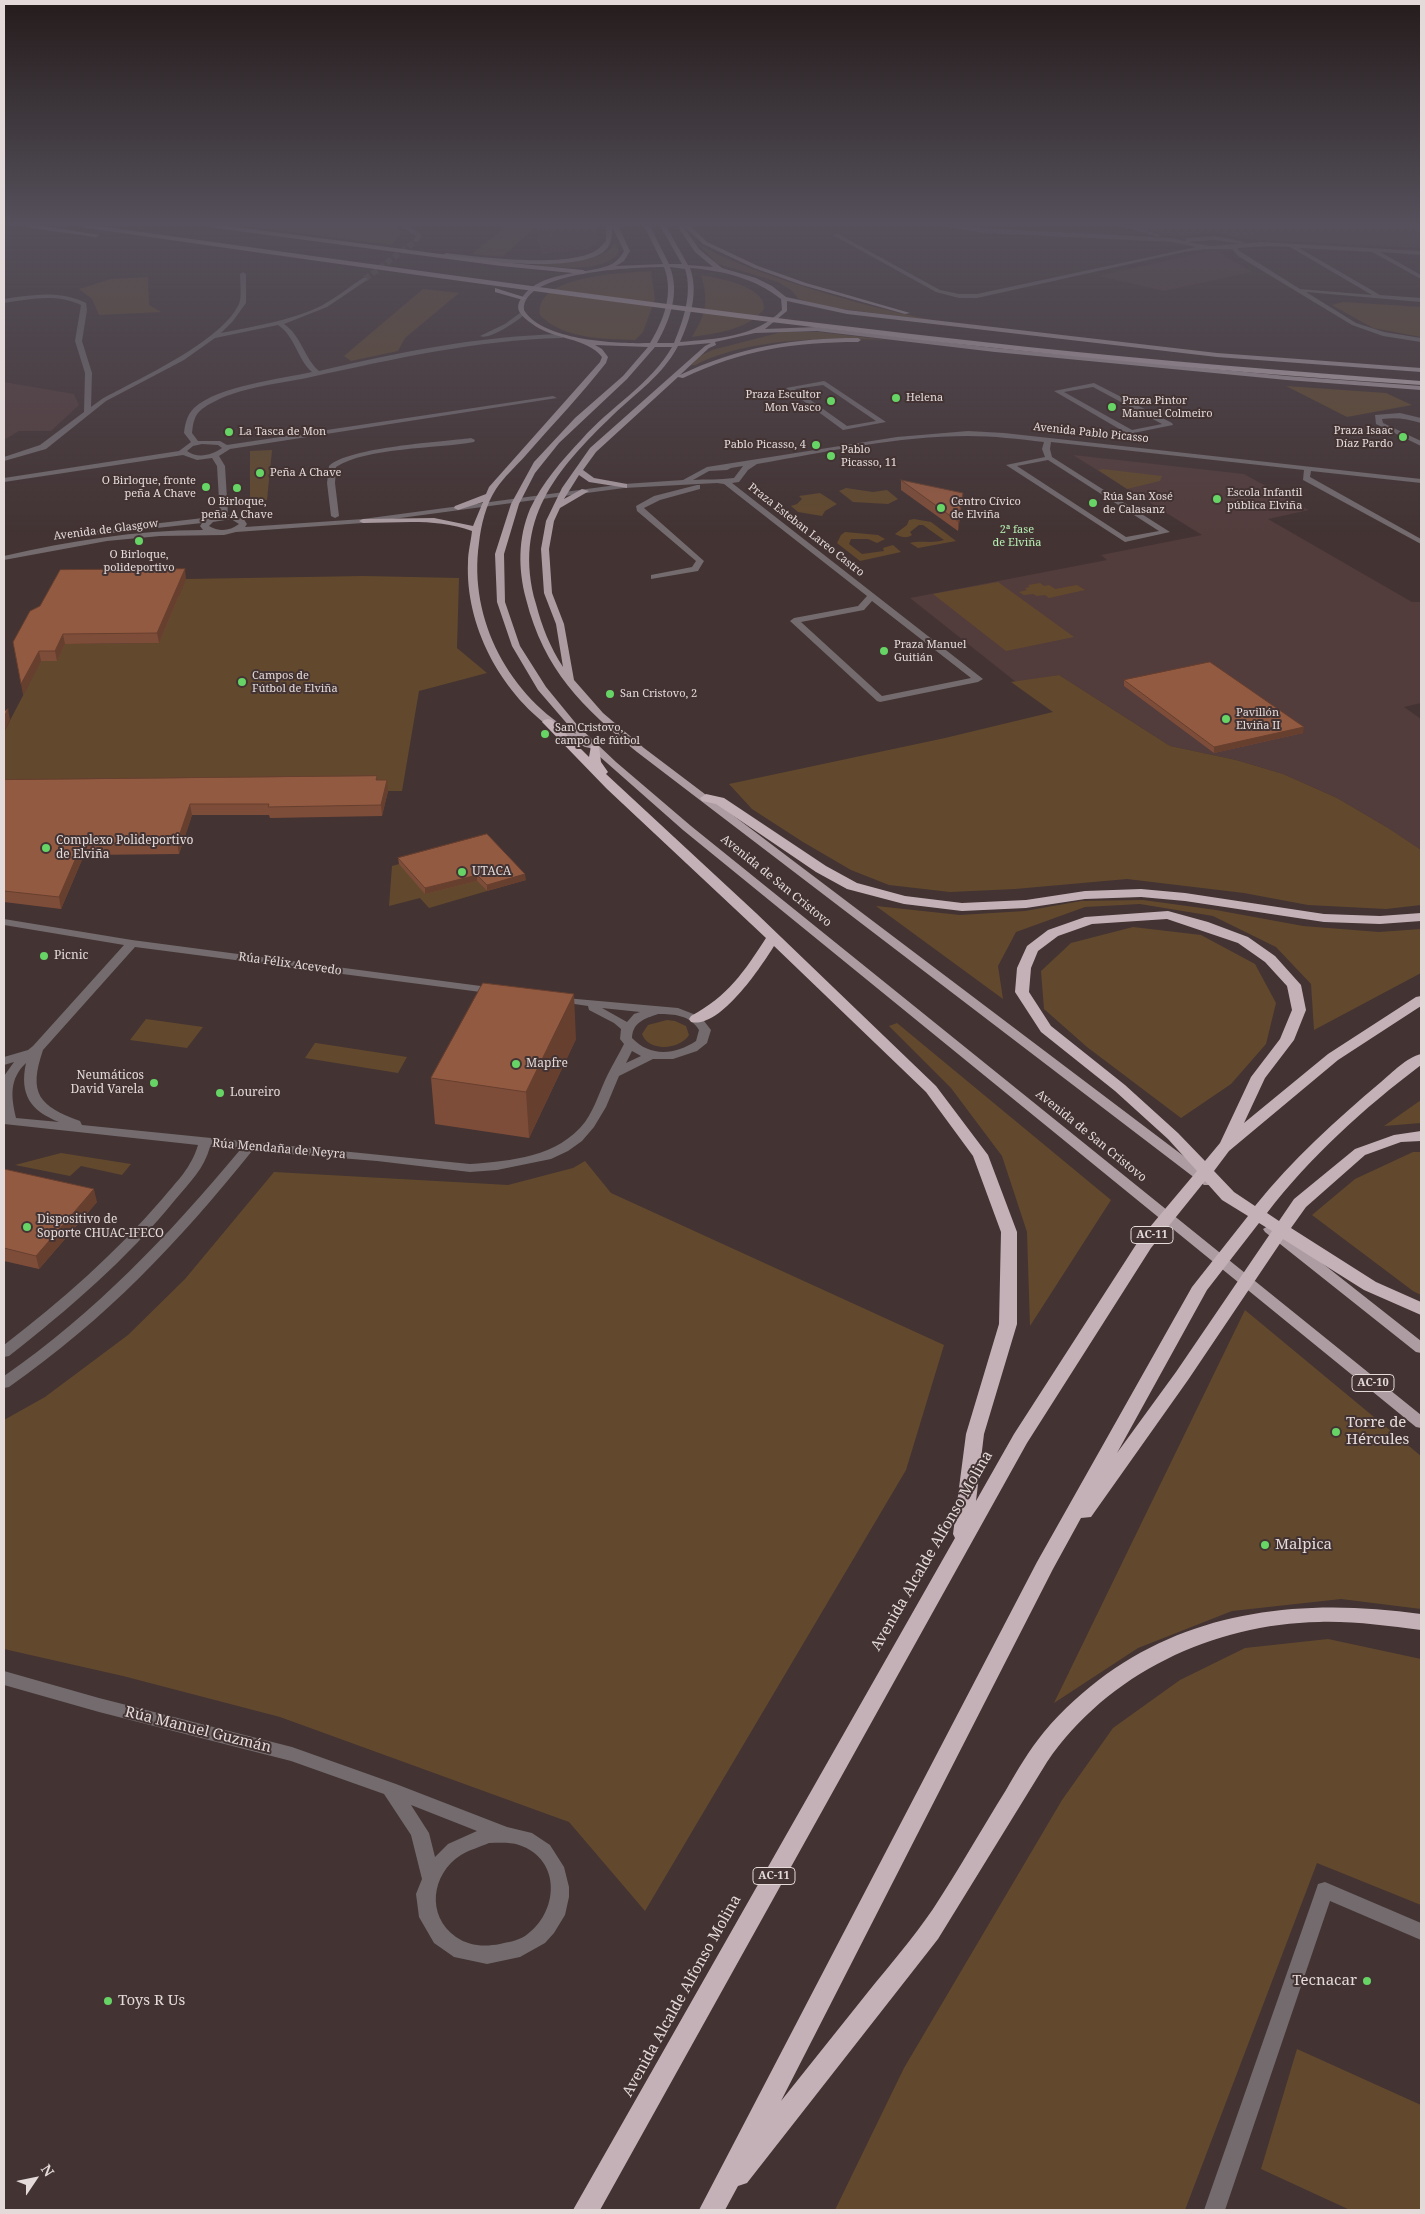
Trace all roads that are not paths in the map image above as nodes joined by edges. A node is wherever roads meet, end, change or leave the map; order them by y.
1 (80, 329) edge
2 (221, 329) edge
3 (247, 329) edge
4 (288, 329) edge
5 (497, 329) edge
6 (544, 329) edge
7 (662, 329) edge
8 (682, 329) edge
9 (758, 329) edge
10 (807, 329) edge
11 (820, 329) edge
12 (866, 329) edge
13 (915, 329) edge
14 (992, 329) edge
15 (998, 329) edge
16 (1367, 329) edge
17 (755, 331) junction
18 (1013, 332) junction
19 (213, 336) junction
20 (562, 336) junction
21 (725, 339) junction
22 (1421, 340) edge
23 (585, 341) junction
24 (455, 345) junction
25 (995, 350) junction
26 (1137, 357) junction
27 (1421, 370) edge
28 (317, 373) junction
29 (1421, 376) edge
30 (1421, 383) edge
31 (1421, 388) edge
32 (659, 389) junction
33 (553, 398) dead end
34 (87, 412) junction
35 (1421, 420) edge
36 (866, 425) junction
37 (1131, 432) junction
38 (471, 440) dead end
39 (889, 440) junction
40 (1048, 440) junction
41 (196, 443) junction
42 (1421, 444) edge
43 (226, 446) junction
44 (1119, 448) junction
45 (183, 453) junction
46 (214, 456) junction
47 (1049, 458) junction
48 (4, 459) edge
49 (759, 462) junction
50 (719, 467) junction
51 (1308, 469) junction
52 (578, 470) junction
53 (701, 474) junction
54 (741, 474) junction
55 (4, 480) edge
56 (1421, 481) edge
57 (675, 482) junction
58 (719, 482) junction
59 (645, 484) junction
60 (624, 486) junction
61 (585, 491) junction
62 (563, 494) junction
63 (657, 498) junction
64 (486, 500) junction
65 (556, 508) junction
66 (441, 510) junction
67 (335, 516) junction
68 (224, 517) junction
69 (211, 520) junction
70 (240, 520) junction
71 (363, 521) junction
72 (236, 530) junction
73 (476, 530) junction
74 (212, 532) junction
75 (1421, 542) edge
76 (4, 549) edge
77 (4, 558) edge
78 (654, 577) dead end
79 (872, 596) junction
80 (861, 608) junction
81 (893, 611) junction
82 (571, 684) junction
83 (548, 722) junction
84 (595, 748) junction
85 (611, 786) junction
86 (706, 798) junction
87 (1421, 918) edge
88 (4, 922) edge
89 (773, 937) junction
90 (132, 943) junction
91 (511, 993) edge
92 (549, 998) edge
93 (1421, 1000) edge
94 (577, 1002) junction
95 (657, 1011) junction
96 (696, 1019) junction
97 (627, 1028) junction
98 (630, 1044) junction
99 (38, 1049) junction
100 (651, 1055) junction
101 (1421, 1058) edge
102 (4, 1061) edge
103 (614, 1074) junction
104 (7, 1121) edge
105 (102, 1132) junction
106 (1421, 1136) edge
107 (205, 1143) junction
108 (248, 1148) junction
109 (1224, 1148) junction
110 (1228, 1196) junction
111 (1421, 1309) edge
112 (1421, 1348) edge
113 (4, 1352) edge
114 (4, 1383) edge
115 (1421, 1423) edge
116 (961, 1541) junction
117 (1044, 1567) junction
118 (1421, 1622) edge
119 (4, 1678) edge
120 (390, 1789) junction
121 (506, 1835) junction
122 (430, 1876) junction
123 (1421, 1932) edge
124 (714, 2207) edge
125 (586, 2210) edge
126 (1214, 2210) edge

1 - 34 street
2 - 19 street
3 - 19 street
4 - 28 street
5 - 24 street
6 - 20 main road
7 - 84 main road, Avenida de San Cristovo
8 - 82 main road, Avenida de San Cristovo
9 - 17 main road
10 - 17 main road
11 - 25 main road
12 - 26 highway
13 - 26 highway
14 - 18 main road
15 - 18 main road
16 - 22 street
17 - 21 main road
18 - 27 main road
19 - 34 street
20 - 23 main road
20 - 24 street
21 - 23 main road
21 - 32 main road
23 - 64 main road
24 - 28 street
25 - 31 main road
25 - 32 main road
26 - 29 highway
26 - 30 highway
28 - 41 street
32 - 52 main road
33 - 43 street
34 - 48 street
35 - 42 street
36 - 36 street
36 - 39 street
37 - 37 street
37 - 44 street
38 - 67 street
39 - 40 street, Avenida Pablo Picasso
39 - 49 street, Avenida Pablo Picasso
40 - 44 street, Avenida Pablo Picasso
40 - 47 street
41 - 43 street
41 - 45 street
43 - 46 street
44 - 51 street, Avenida Pablo Picasso
45 - 46 street
45 - 55 street
46 - 68 street
47 - 47 street
49 - 50 street, Avenida Pablo Picasso
49 - 54 street, Avenida Pablo Picasso
50 - 53 street, Avenida Pablo Picasso
50 - 54 street
51 - 56 street, Avenida Pablo Picasso
51 - 75 street
52 - 60 main road
52 - 62 main road
53 - 57 street
53 - 58 street, Praza Esteban Lareo Castro
54 - 58 street, Avenida Pablo Picasso
57 - 58 street
57 - 59 street
58 - 63 street
58 - 79 street, Praza Esteban Lareo Castro
59 - 60 street
59 - 63 street
60 - 61 street
61 - 62 street
61 - 65 main road
62 - 64 street
62 - 65 main road
63 - 78 street
64 - 66 street
64 - 73 main road
65 - 82 main road
66 - 67 street
66 - 71 street
67 - 70 street
68 - 69 street, Avenida de Glasgow
68 - 70 street
69 - 74 street
69 - 76 street, Avenida de Glasgow
70 - 72 street
71 - 72 street
71 - 73 main road
72 - 74 street, Avenida de Glasgow
73 - 83 main road
74 - 77 street, Avenida de Glasgow
79 - 80 street
79 - 81 street
80 - 81 street
80 - 81 street
82 - 86 main road, Avenida de San Cristovo
83 - 84 main road
83 - 85 highway
84 - 85 highway
84 - 115 main road, Avenida de San Cristovo / AC-10
85 - 89 highway
86 - 87 highway
86 - 110 main road, Avenida de San Cristovo
88 - 90 street, Rúa Félix Acevedo
89 - 96 highway
89 - 116 highway
90 - 91 street, Rúa Félix Acevedo
90 - 99 street
92 - 94 street
93 - 109 highway, Avenida Alcalde Alfonso Molina / AC-11
94 - 95 street
94 - 97 street
95 - 96 street
95 - 97 street
96 - 100 street
97 - 98 street
98 - 100 street
98 - 103 street, Rúa Mendaña de Neyra
99 - 102 street
99 - 104 street, Rúa Mendaña de Neyra
99 - 105 street
100 - 103 street
101 - 117 highway
103 - 108 street, Rúa Mendaña de Neyra
104 - 105 street, Rúa Mendaña de Neyra
105 - 107 street, Rúa Mendaña de Neyra
106 - 117 highway
107 - 108 street, Rúa Mendaña de Neyra
107 - 113 street
108 - 114 street
109 - 110 highway
109 - 116 highway, Avenida Alcalde Alfonso Molina / AC-11
110 - 111 highway
110 - 112 main road, Avenida de San Cristovo
116 - 125 highway, Avenida Alcalde Alfonso Molina / AC-11
117 - 124 highway
118 - 124 highway
119 - 120 street, Rúa Manuel Guzmán
120 - 121 street, Rúa Manuel Guzmán
120 - 122 street, Rúa Manuel Guzmán
121 - 122 street, Rúa Manuel Guzmán
121 - 122 street, Rúa Manuel Guzmán
123 - 126 street

